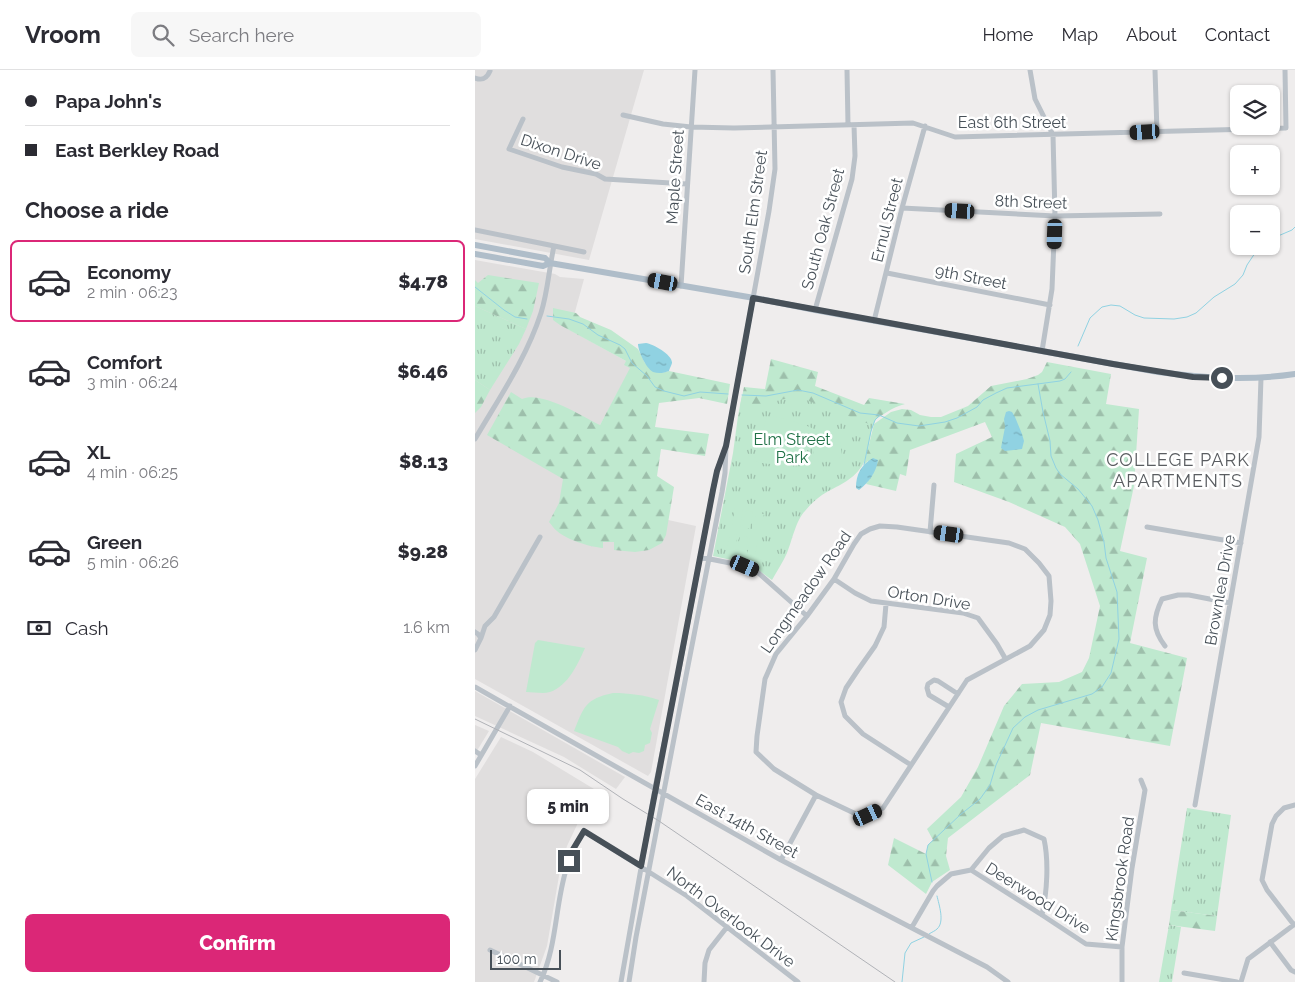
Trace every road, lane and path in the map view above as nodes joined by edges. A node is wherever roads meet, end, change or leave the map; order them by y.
1 (695, 70) edge
2 (773, 70) edge
3 (847, 70) edge
4 (1030, 70) edge
5 (1155, 70) edge
6 (1285, 70) edge
7 (490, 71) edge
8 (475, 78) edge
9 (623, 115) dead end
10 (523, 120) dead end
11 (851, 125) junction
12 (775, 126) junction
13 (925, 126) junction
14 (691, 127) junction
15 (1157, 132) junction
16 (1053, 135) junction
17 (687, 184) junction
18 (902, 208) junction
19 (1160, 214) dead end
20 (1055, 216) junction
21 (475, 230) edge
22 (475, 244) edge
23 (554, 246) junction
24 (583, 252) dead end
25 (475, 254) edge
26 (550, 263) junction
27 (887, 274) junction
28 (681, 286) junction
29 (753, 298) junction
30 (1050, 305) junction
31 (815, 310) junction
32 (874, 321) junction
33 (1042, 351) junction
34 (1295, 374) edge
35 (1261, 378) junction
36 (475, 439) edge
37 (726, 446) junction
38 (717, 471) junction
39 (725, 473) junction
40 (934, 485) dead end
41 (713, 490) junction
42 (722, 492) junction
43 (1147, 527) dead end
44 (930, 532) junction
45 (539, 537) dead end
46 (1241, 543) junction
47 (700, 557) junction
48 (708, 559) junction
49 (834, 580) junction
50 (692, 601) junction
51 (701, 602) junction
52 (1230, 603) junction
53 (886, 604) junction
54 (807, 616) junction
55 (475, 632) edge
56 (481, 638) junction
57 (1165, 646) dead end
58 (475, 650) edge
59 (1005, 658) junction
60 (678, 675) junction
61 (686, 676) junction
62 (475, 687) edge
63 (958, 694) junction
64 (510, 706) junction
65 (949, 707) junction
66 (667, 731) junction
67 (676, 733) junction
68 (475, 751) edge
69 (481, 755) junction
70 (911, 764) junction
71 (475, 766) edge
72 (1141, 780) dead end
73 (655, 788) junction
74 (664, 794) junction
75 (816, 795) junction
76 (1195, 805) dead end
77 (1295, 805) edge
78 (781, 860) junction
79 (641, 866) junction
80 (971, 870) junction
81 (649, 872) junction
82 (1042, 915) junction
83 (1294, 924) edge
84 (727, 927) junction
85 (912, 928) junction
86 (629, 936) junction
87 (637, 937) junction
88 (1270, 942) junction
89 (1123, 947) junction
90 (490, 950) dead end
91 (1295, 972) edge
92 (1184, 973) dead end
93 (543, 976) junction
94 (791, 980) edge
95 (540, 982) edge
96 (557, 982) edge
97 (621, 982) edge
98 (629, 982) edge
99 (704, 982) edge
100 (798, 982) edge
101 (1008, 982) edge
102 (1122, 982) edge
103 (1237, 982) edge
104 (1241, 982) edge

1 - 14 street, Maple Street
2 - 12 street, South Elm Street
3 - 11 street, South Oak Street
4 - 16 street
5 - 15 street
6 - 15 street, East 6th Street
7 - 8 street
9 - 14 street, East 6th Street
10 - 17 street, Dixon Drive
11 - 12 street, East 6th Street
11 - 13 street, East 6th Street
11 - 31 street, South Oak Street
12 - 14 street, East 6th Street
12 - 29 street, South Elm Street
13 - 16 street, East 6th Street
13 - 18 street, Ernul Street
14 - 17 street, Maple Street
15 - 16 street, East 6th Street
16 - 20 street
17 - 28 street, Maple Street
18 - 20 street, 8th Street
18 - 27 street, Ernul Street
19 - 20 street, 8th Street
20 - 30 street
21 - 23 street
22 - 26 main road
23 - 24 street
23 - 26 street
25 - 26 main road
26 - 28 main road
26 - 36 street
27 - 30 street, 9th Street
27 - 32 street, Ernul Street
28 - 29 main road
29 - 31 main road
29 - 37 street, South Elm Street
30 - 33 street
31 - 32 main road
32 - 33 main road
33 - 35 main road
34 - 35 main road
35 - 46 street, Brownlea Drive
37 - 38 street, South Elm Street
37 - 39 street, South Elm Street
38 - 39 street
38 - 41 street, South Elm Street
39 - 42 street, South Elm Street
40 - 44 street
41 - 42 street
41 - 47 street, South Elm Street
42 - 48 street, South Elm Street
43 - 46 street
44 - 49 street, Longmeadow Road
44 - 59 street, Longmeadow Road
45 - 56 street
46 - 52 street, Brownlea Drive
47 - 48 street
47 - 50 street, South Elm Street
48 - 51 street, South Elm Street
48 - 54 street
49 - 53 street, Orton Drive
49 - 54 street, Longmeadow Road
50 - 51 street
50 - 60 street, South Elm Street
51 - 61 street, South Elm Street
52 - 57 street
52 - 76 street, Brownlea Drive
53 - 59 street, Orton Drive
53 - 70 street
54 - 75 street, Longmeadow Road
55 - 56 street
56 - 58 street
59 - 63 street, Longmeadow Road
60 - 61 street
60 - 66 street, South Elm Street
61 - 67 street, South Elm Street
62 - 64 street, East 14th Street
63 - 65 street, Longmeadow Road
63 - 65 street
64 - 69 street
64 - 73 street, East 14th Street
65 - 70 street, Longmeadow Road
66 - 67 street
66 - 73 street, South Elm Street
67 - 74 street, South Elm Street
68 - 69 street
69 - 71 street
70 - 75 street, Longmeadow Road
72 - 89 street, Kingsbrook Road
73 - 74 street, East 14th Street
73 - 79 street, South Elm Street
74 - 78 street, East 14th Street
74 - 81 street, South Elm Street
75 - 78 street
77 - 83 street
78 - 85 street, East 14th Street
79 - 81 street, North Overlook Drive
79 - 86 street, South Elm Street
79 - 93 street, North Overlook Drive
80 - 82 street, Deerwood Drive
80 - 82 street
80 - 85 street
81 - 84 street, North Overlook Drive
81 - 87 street, South Elm Street
82 - 89 street, Deerwood Drive
83 - 88 street
84 - 94 street, North Overlook Drive
84 - 99 street
85 - 101 street, East 14th Street
86 - 87 street
86 - 97 street, South Elm Street
87 - 98 street, South Elm Street
88 - 91 street
88 - 104 street
89 - 102 street, Kingsbrook Road
90 - 93 street
92 - 103 street
93 - 95 street
93 - 96 street
94 - 100 street, North Overlook Drive

